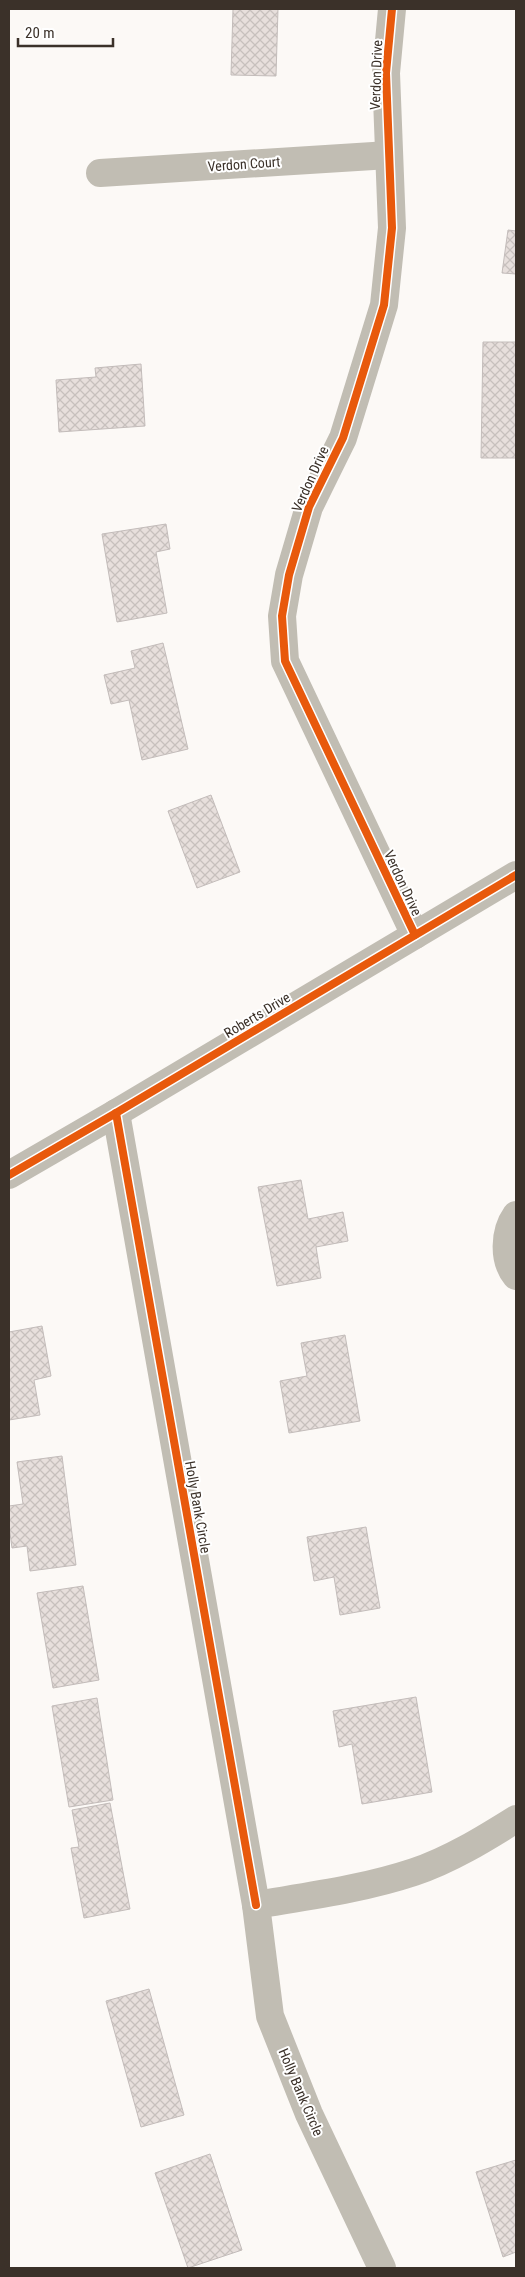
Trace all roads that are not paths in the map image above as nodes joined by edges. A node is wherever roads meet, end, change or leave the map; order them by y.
1 (392, 9) edge
2 (388, 154) junction
3 (100, 173) dead end
4 (516, 875) edge
5 (415, 935) junction
6 (116, 1113) junction
7 (9, 1175) edge
8 (516, 1215) edge
9 (516, 1276) edge
10 (516, 1819) edge
11 (256, 1905) junction
12 (382, 2268) edge

1 - 2 street, Verdon Drive
2 - 3 street, Verdon Court
2 - 5 street, Verdon Drive
4 - 5 street, Roberts Drive
5 - 6 street, Roberts Drive
6 - 7 street, Roberts Drive
6 - 11 street, Holly Bank Circle
8 - 9 street
10 - 11 street
11 - 12 street, Holly Bank Circle

